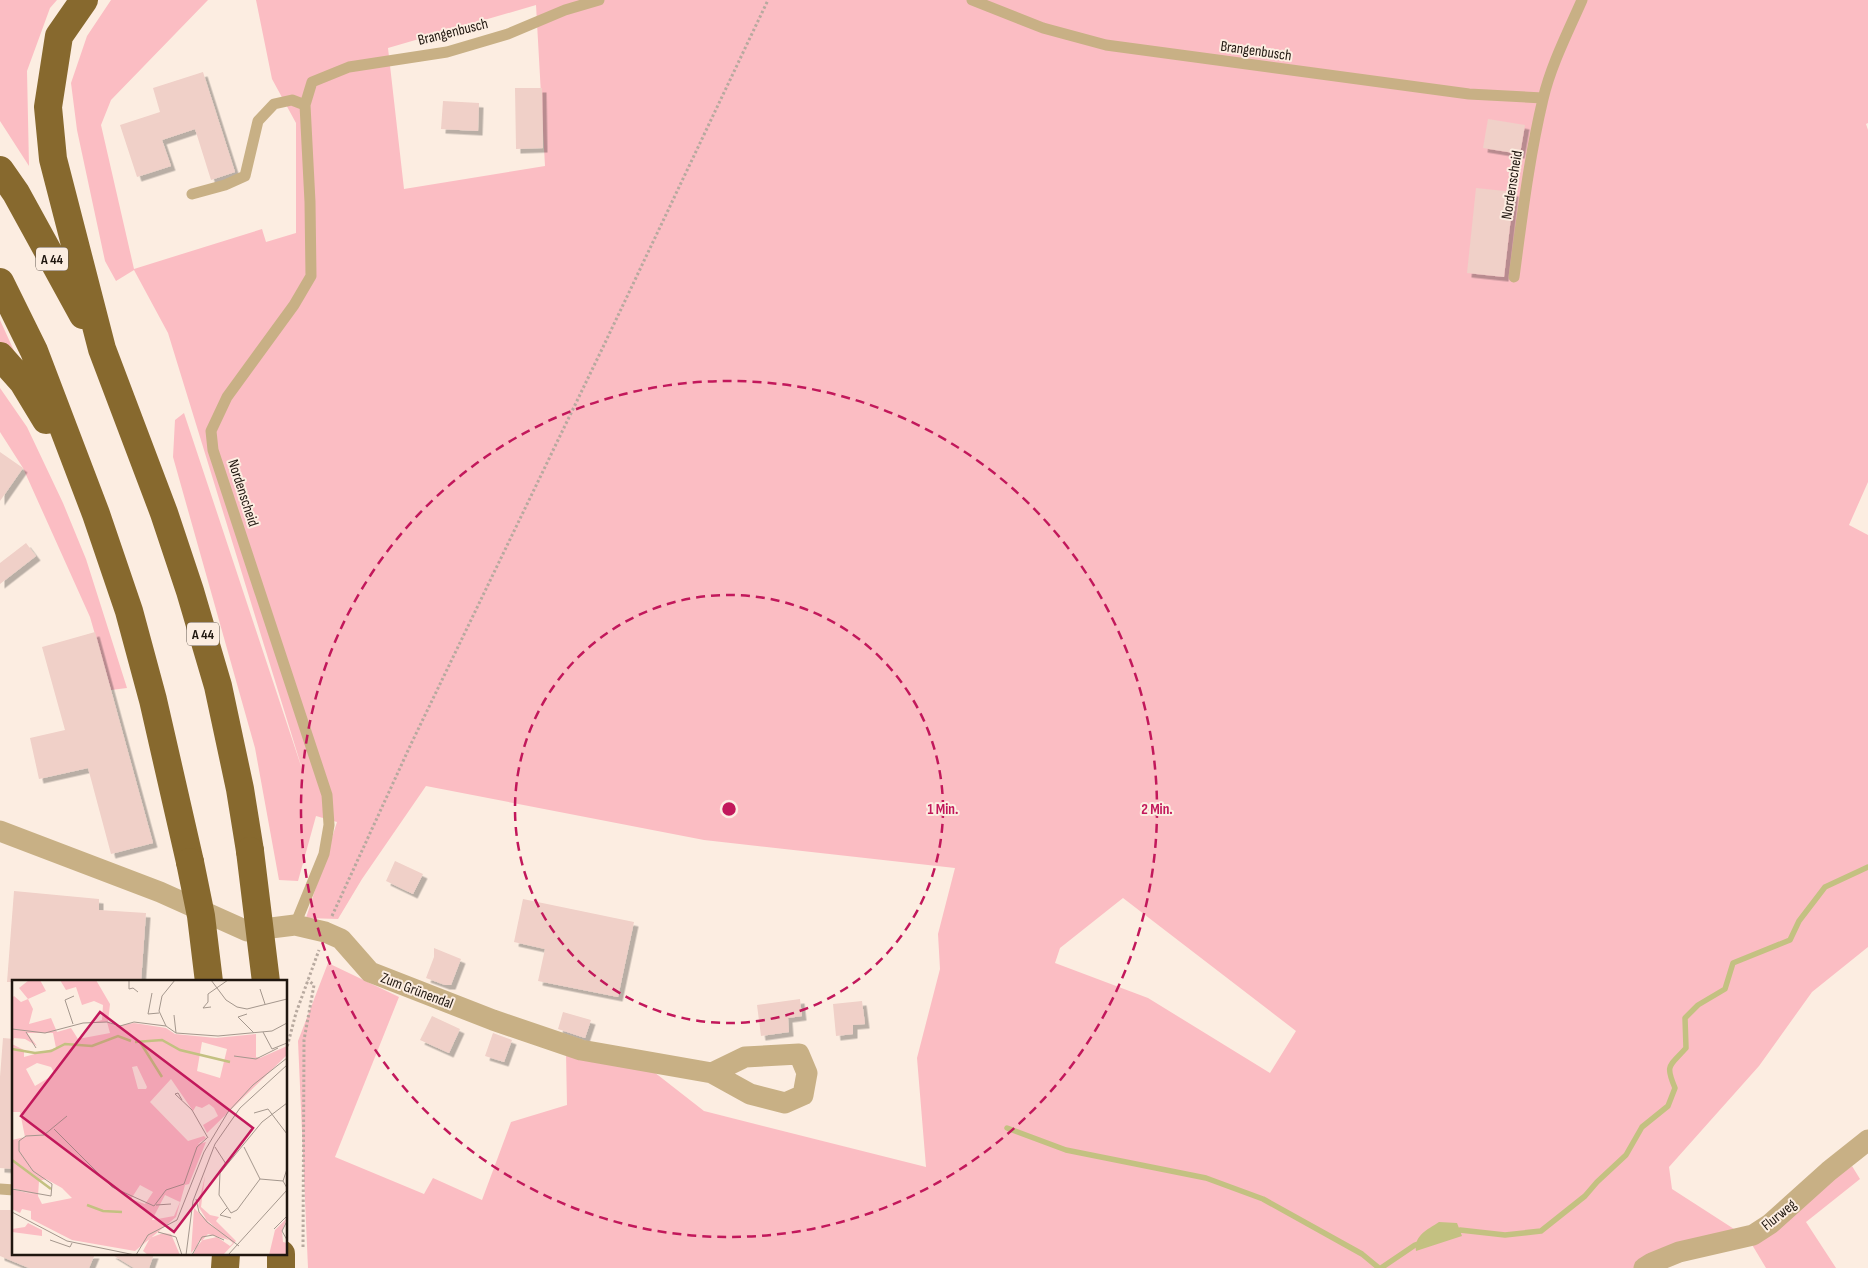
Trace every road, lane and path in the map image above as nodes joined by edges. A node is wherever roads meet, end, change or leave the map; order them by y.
1 (84, 0) edge
2 (598, 0) edge
3 (768, 0) edge
4 (972, 0) edge
5 (1582, 0) edge
6 (312, 82) joint
7 (1543, 98) junction
8 (305, 105) junction
9 (0, 170) edge
10 (192, 194) dead end
11 (1514, 276) dead end
12 (0, 282) edge
13 (102, 349) junction
14 (0, 356) edge
15 (96, 514) junction
16 (0, 831) edge
17 (296, 926) junction
18 (325, 932) junction
19 (308, 979) junction
20 (209, 980) edge
21 (266, 980) edge
22 (288, 1043) edge
23 (712, 1073) dead end
24 (1868, 1140) edge
25 (292, 1251) edge
26 (281, 1268) edge
27 (1644, 1268) edge

1 - 13 highway
2 - 6 lane, Brangenbusch
3 - 18 path
4 - 7 lane, Brangenbusch
5 - 7 lane, Nordenscheid
6 - 8 lane, Nordenscheid
7 - 11 lane, Nordenscheid
8 - 10 lane
8 - 17 lane, Nordenscheid
9 - 13 highway, A 44
12 - 15 highway
13 - 21 highway, A 44, bridge
14 - 15 highway
15 - 20 highway, bridge
16 - 17 street, Zum Grünendal
17 - 18 street, Zum Grünendal
18 - 19 path
18 - 23 street, Zum Grünendal
19 - 22 path
19 - 25 path
24 - 27 street, Flurweg
25 - 26 highway

